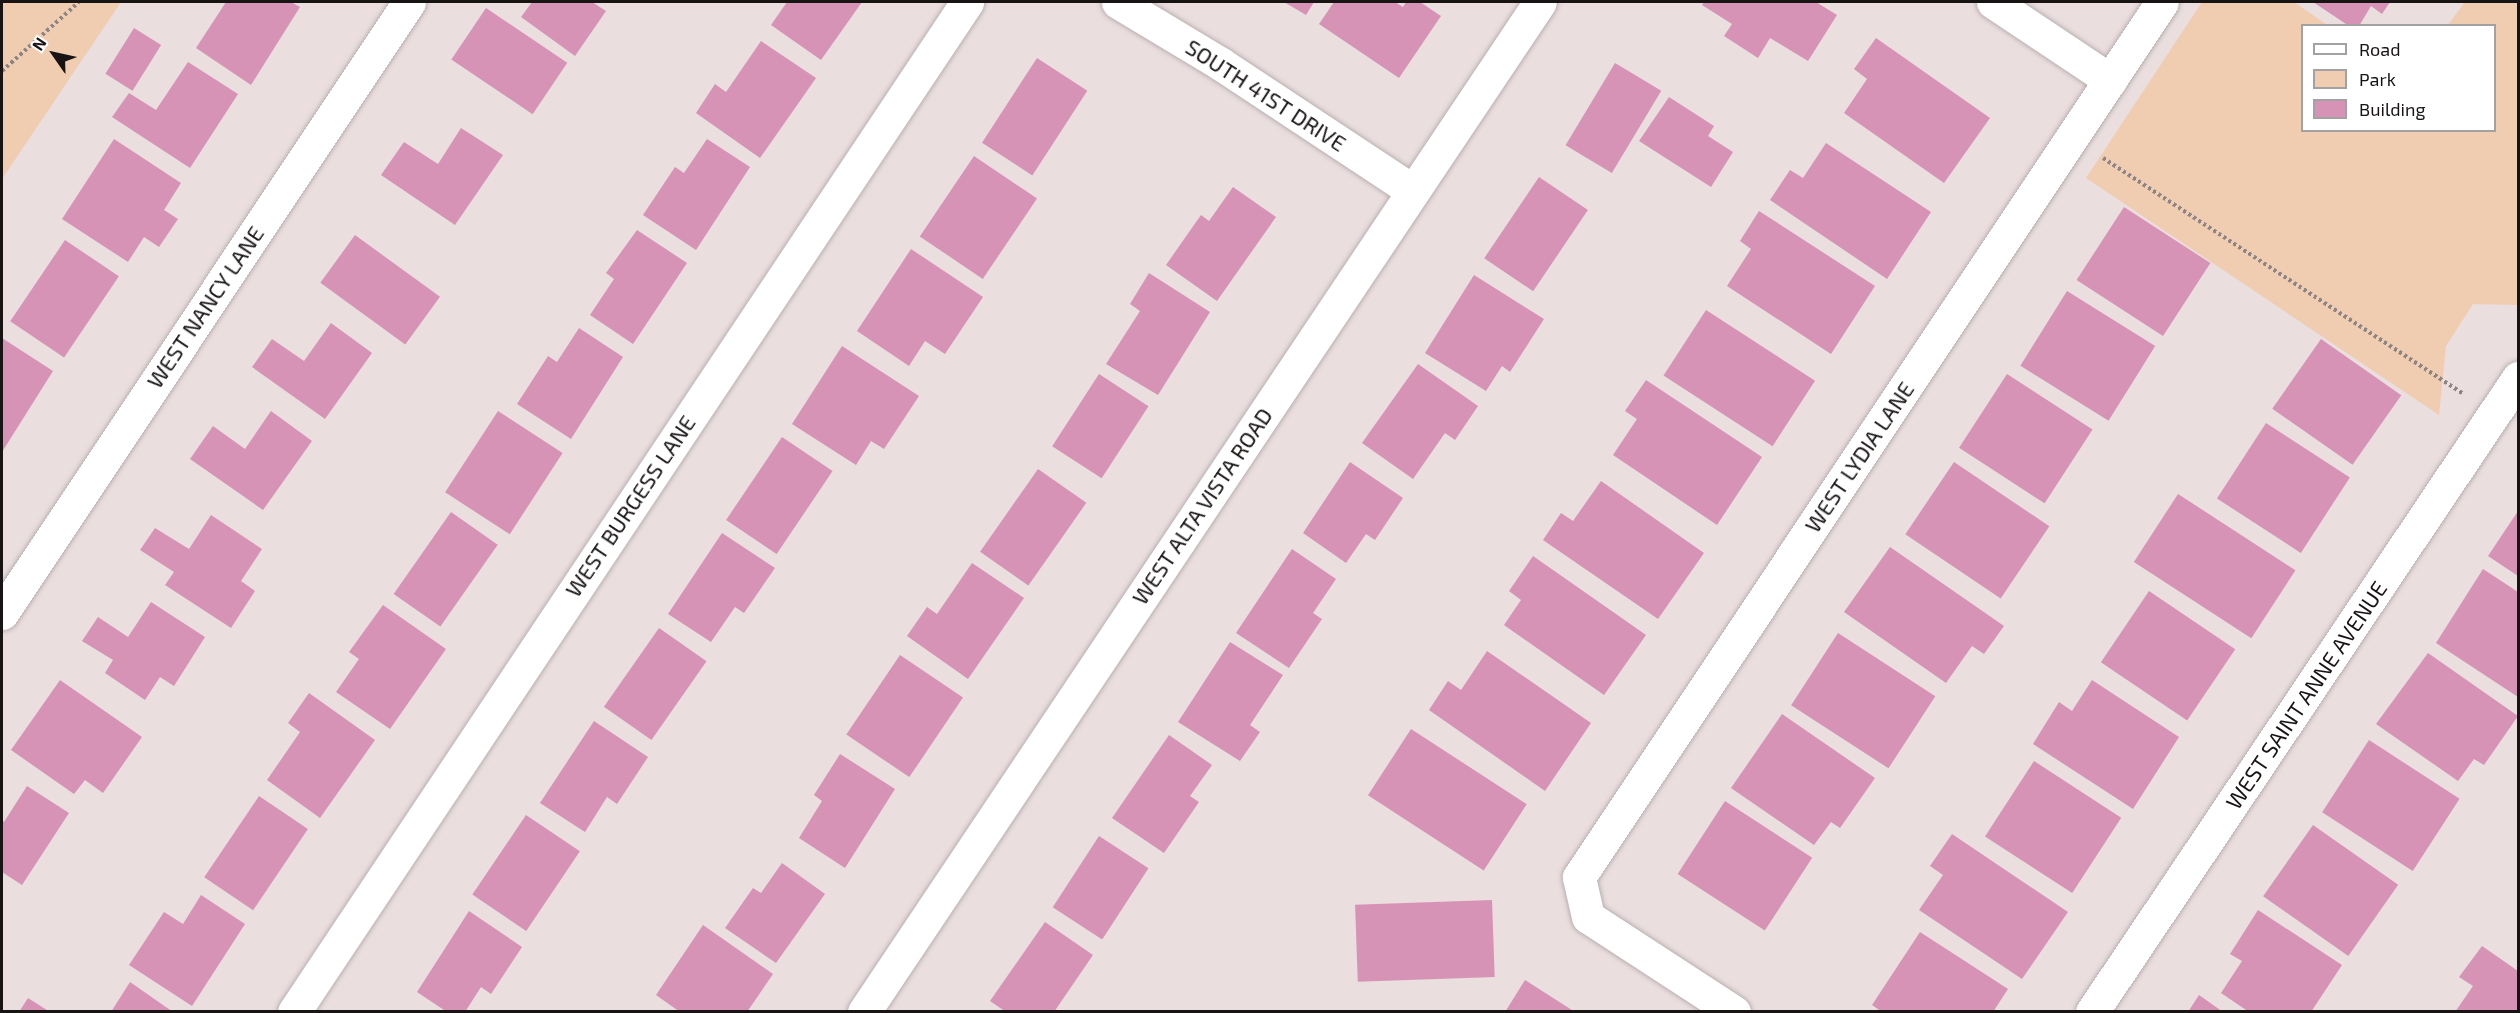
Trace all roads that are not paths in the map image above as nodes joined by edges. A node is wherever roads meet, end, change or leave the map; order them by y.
1 (409, 2) edge
2 (967, 2) edge
3 (1118, 2) edge
4 (1540, 2) edge
5 (1993, 2) edge
6 (2162, 2) edge
7 (2110, 80) junction
8 (1413, 191) junction
9 (2518, 378) edge
10 (2, 613) edge
11 (294, 1011) edge
12 (864, 1011) edge
13 (1734, 1011) edge
14 (2092, 1011) edge

1 - 10 street, WEST NANCY LANE
2 - 11 street, WEST BURGESS LANE
3 - 8 street, SOUTH 41ST DRIVE
4 - 8 street, WEST ALTA VISTA ROAD
5 - 7 street
6 - 7 street, WEST LYDIA LANE
7 - 13 street, WEST LYDIA LANE
8 - 12 street, WEST ALTA VISTA ROAD
9 - 14 street, WEST SAINT ANNE AVENUE

